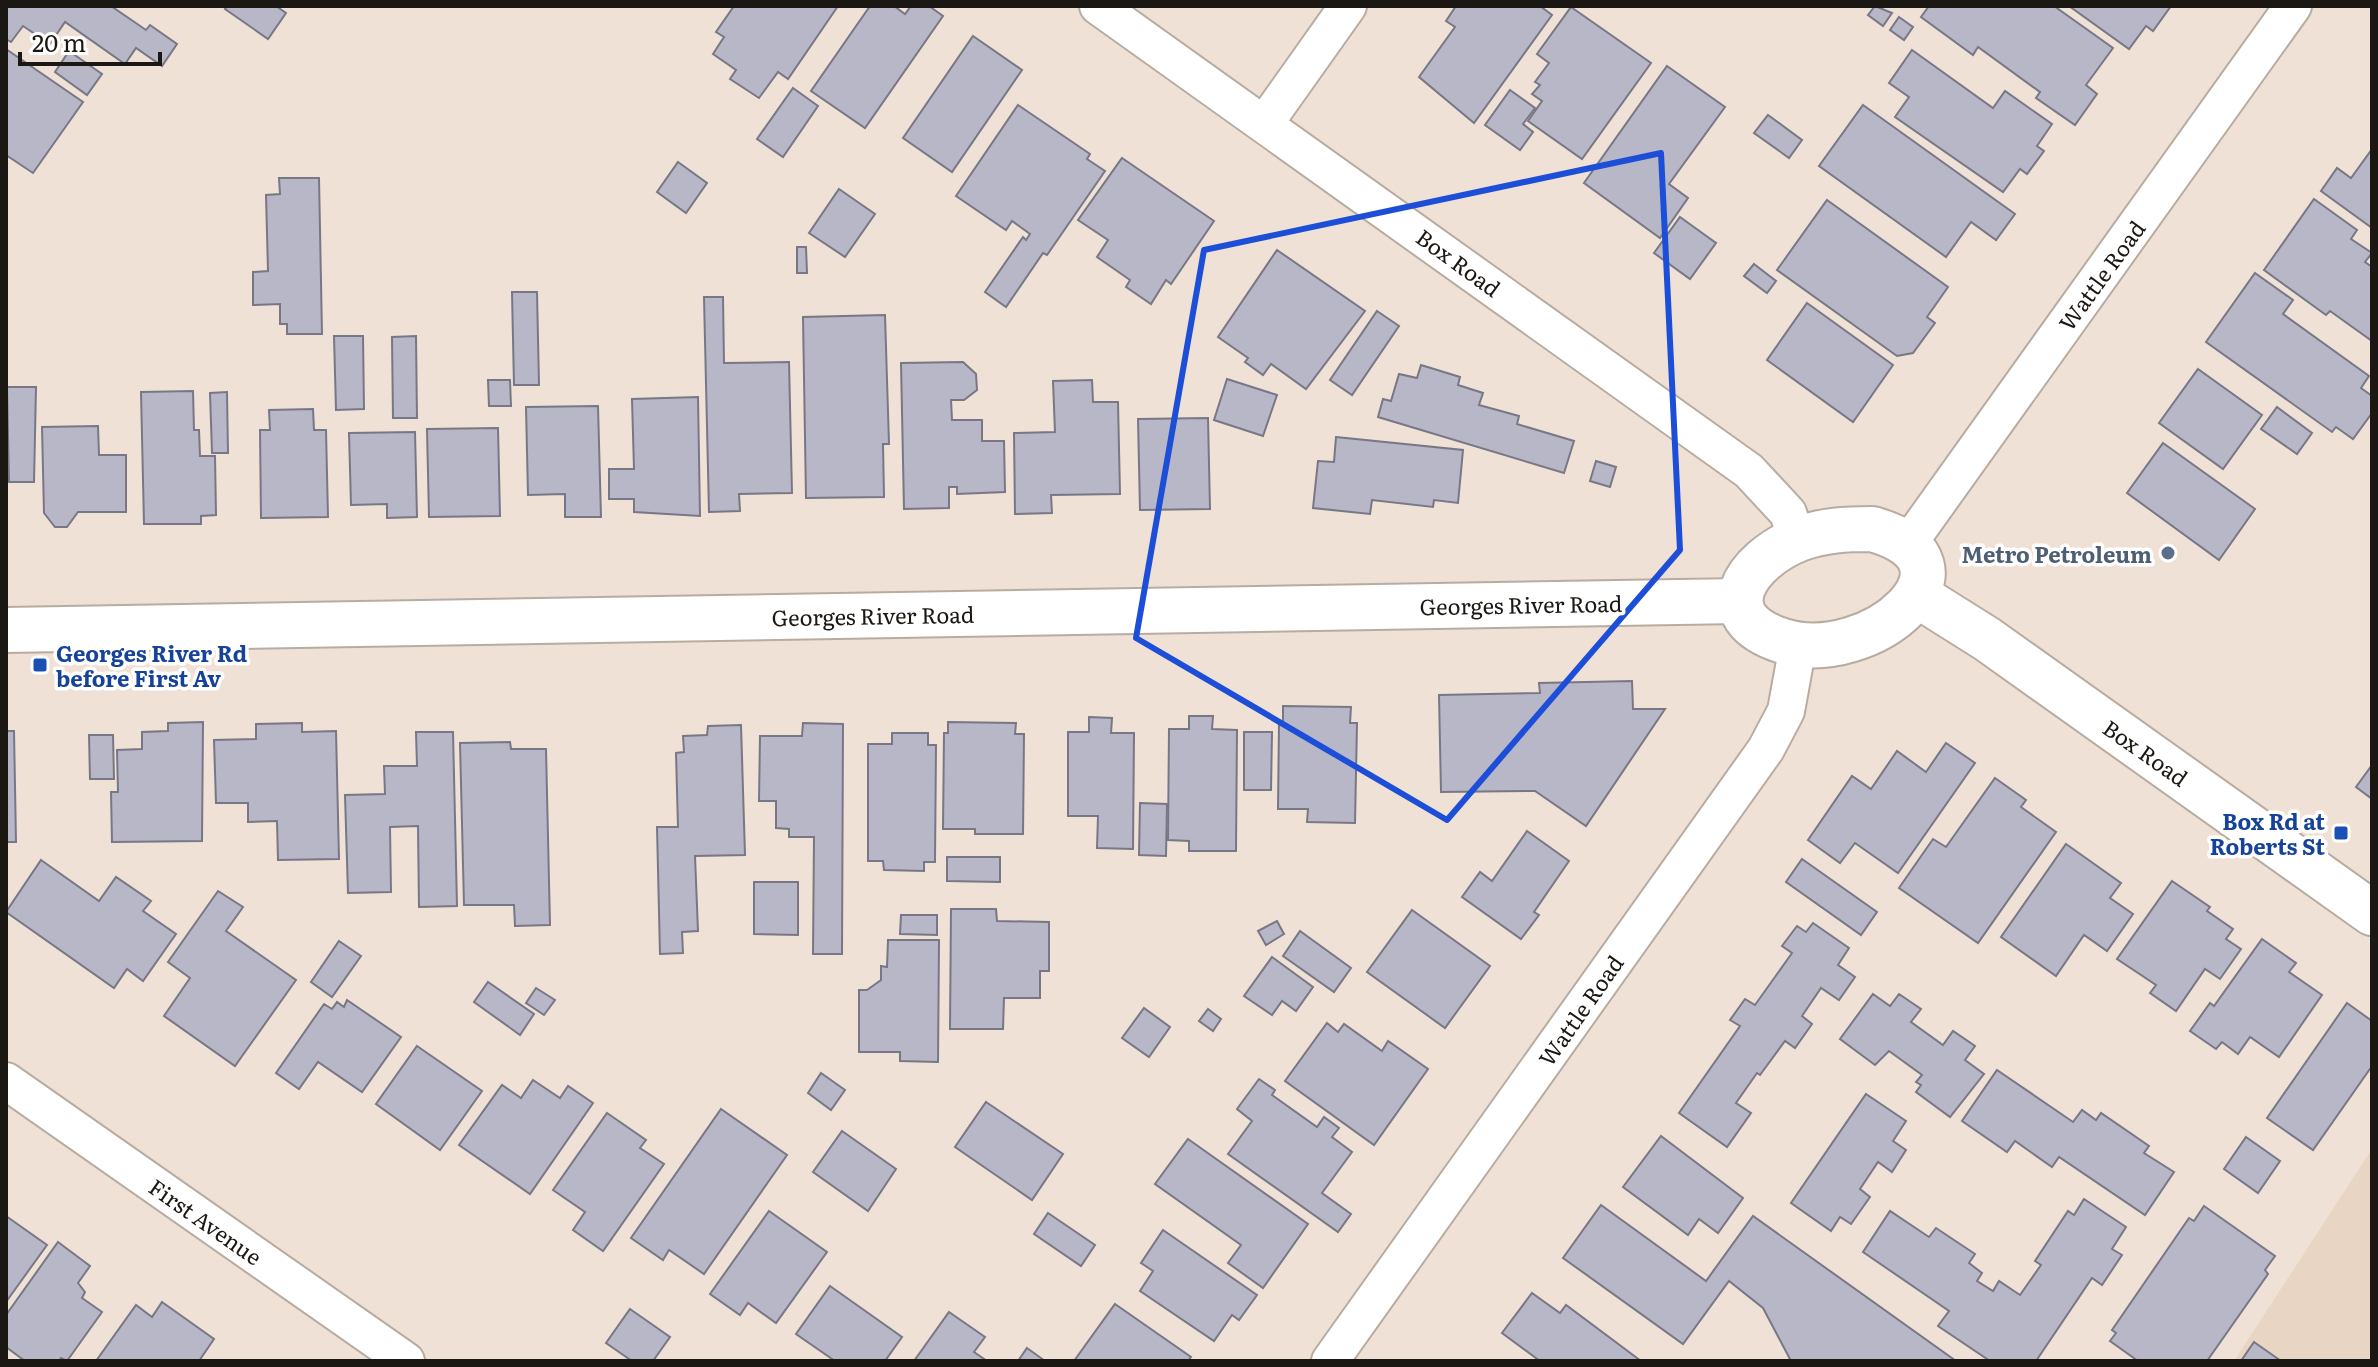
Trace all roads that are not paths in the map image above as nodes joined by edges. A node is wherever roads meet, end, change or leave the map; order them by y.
1 (1098, 6) edge
2 (1348, 6) edge
3 (2293, 6) edge
4 (1265, 123) junction
5 (1797, 540) junction
6 (1908, 544) junction
7 (1917, 595) junction
8 (1740, 601) junction
9 (6, 630) edge
10 (1798, 645) junction
11 (2372, 913) edge
12 (6, 1081) edge
13 (406, 1361) edge
14 (1330, 1361) edge

1 - 4 street, Box Road
2 - 4 street
3 - 6 street, Wattle Road
4 - 5 street, Box Road
5 - 6 street
5 - 8 street
6 - 7 street
7 - 10 street
7 - 11 street, Box Road
8 - 9 street, Georges River Road
8 - 10 street
10 - 14 street, Wattle Road
12 - 13 street, First Avenue

